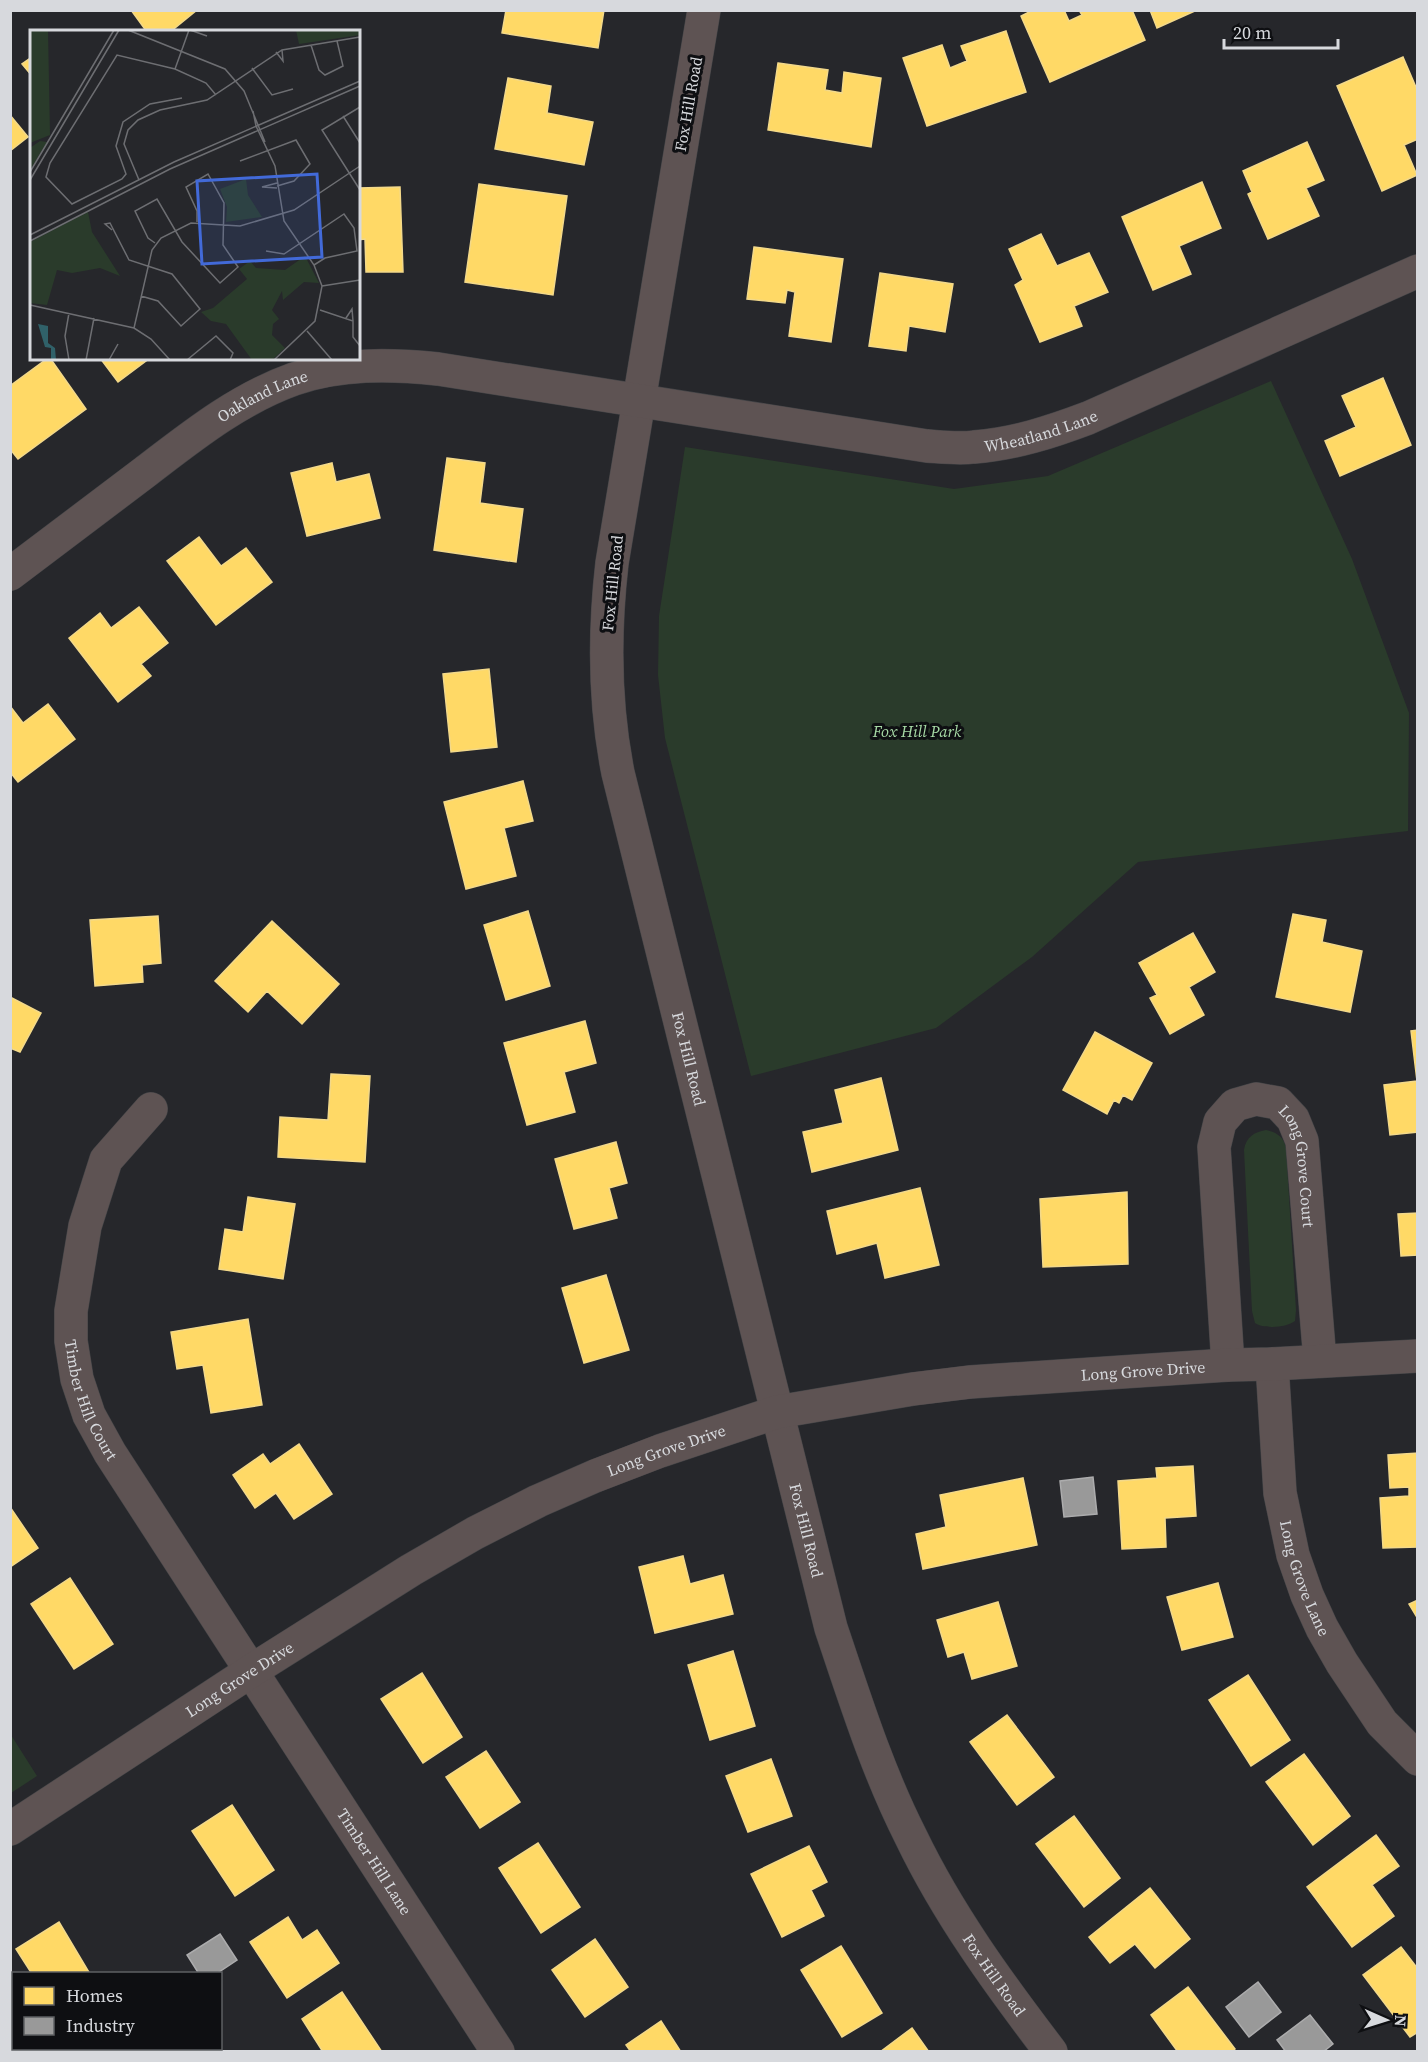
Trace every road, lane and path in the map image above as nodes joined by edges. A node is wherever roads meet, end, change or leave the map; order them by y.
1 (704, 10) edge
2 (1418, 271) edge
3 (638, 401) junction
4 (10, 574) edge
5 (151, 1109) dead end
6 (1418, 1356) edge
7 (1320, 1361) junction
8 (1272, 1364) junction
9 (1228, 1365) junction
10 (777, 1412) junction
11 (251, 1671) junction
12 (1418, 1759) edge
13 (10, 1829) edge
14 (498, 2052) edge
15 (1051, 2052) edge

1 - 3 street, Fox Hill Road
2 - 3 street, Wheatland Lane
3 - 4 street, Oakland Lane
3 - 10 street, Fox Hill Road
5 - 11 street, Timber Hill Court
6 - 7 street, Long Grove Drive
7 - 8 street, Long Grove Drive
7 - 9 street, Long Grove Court
8 - 9 street, Long Grove Drive
8 - 12 street, Long Grove Lane
9 - 10 street, Long Grove Drive
10 - 11 street, Long Grove Drive
10 - 15 street, Fox Hill Road
11 - 13 street, Long Grove Drive
11 - 14 street, Timber Hill Lane

